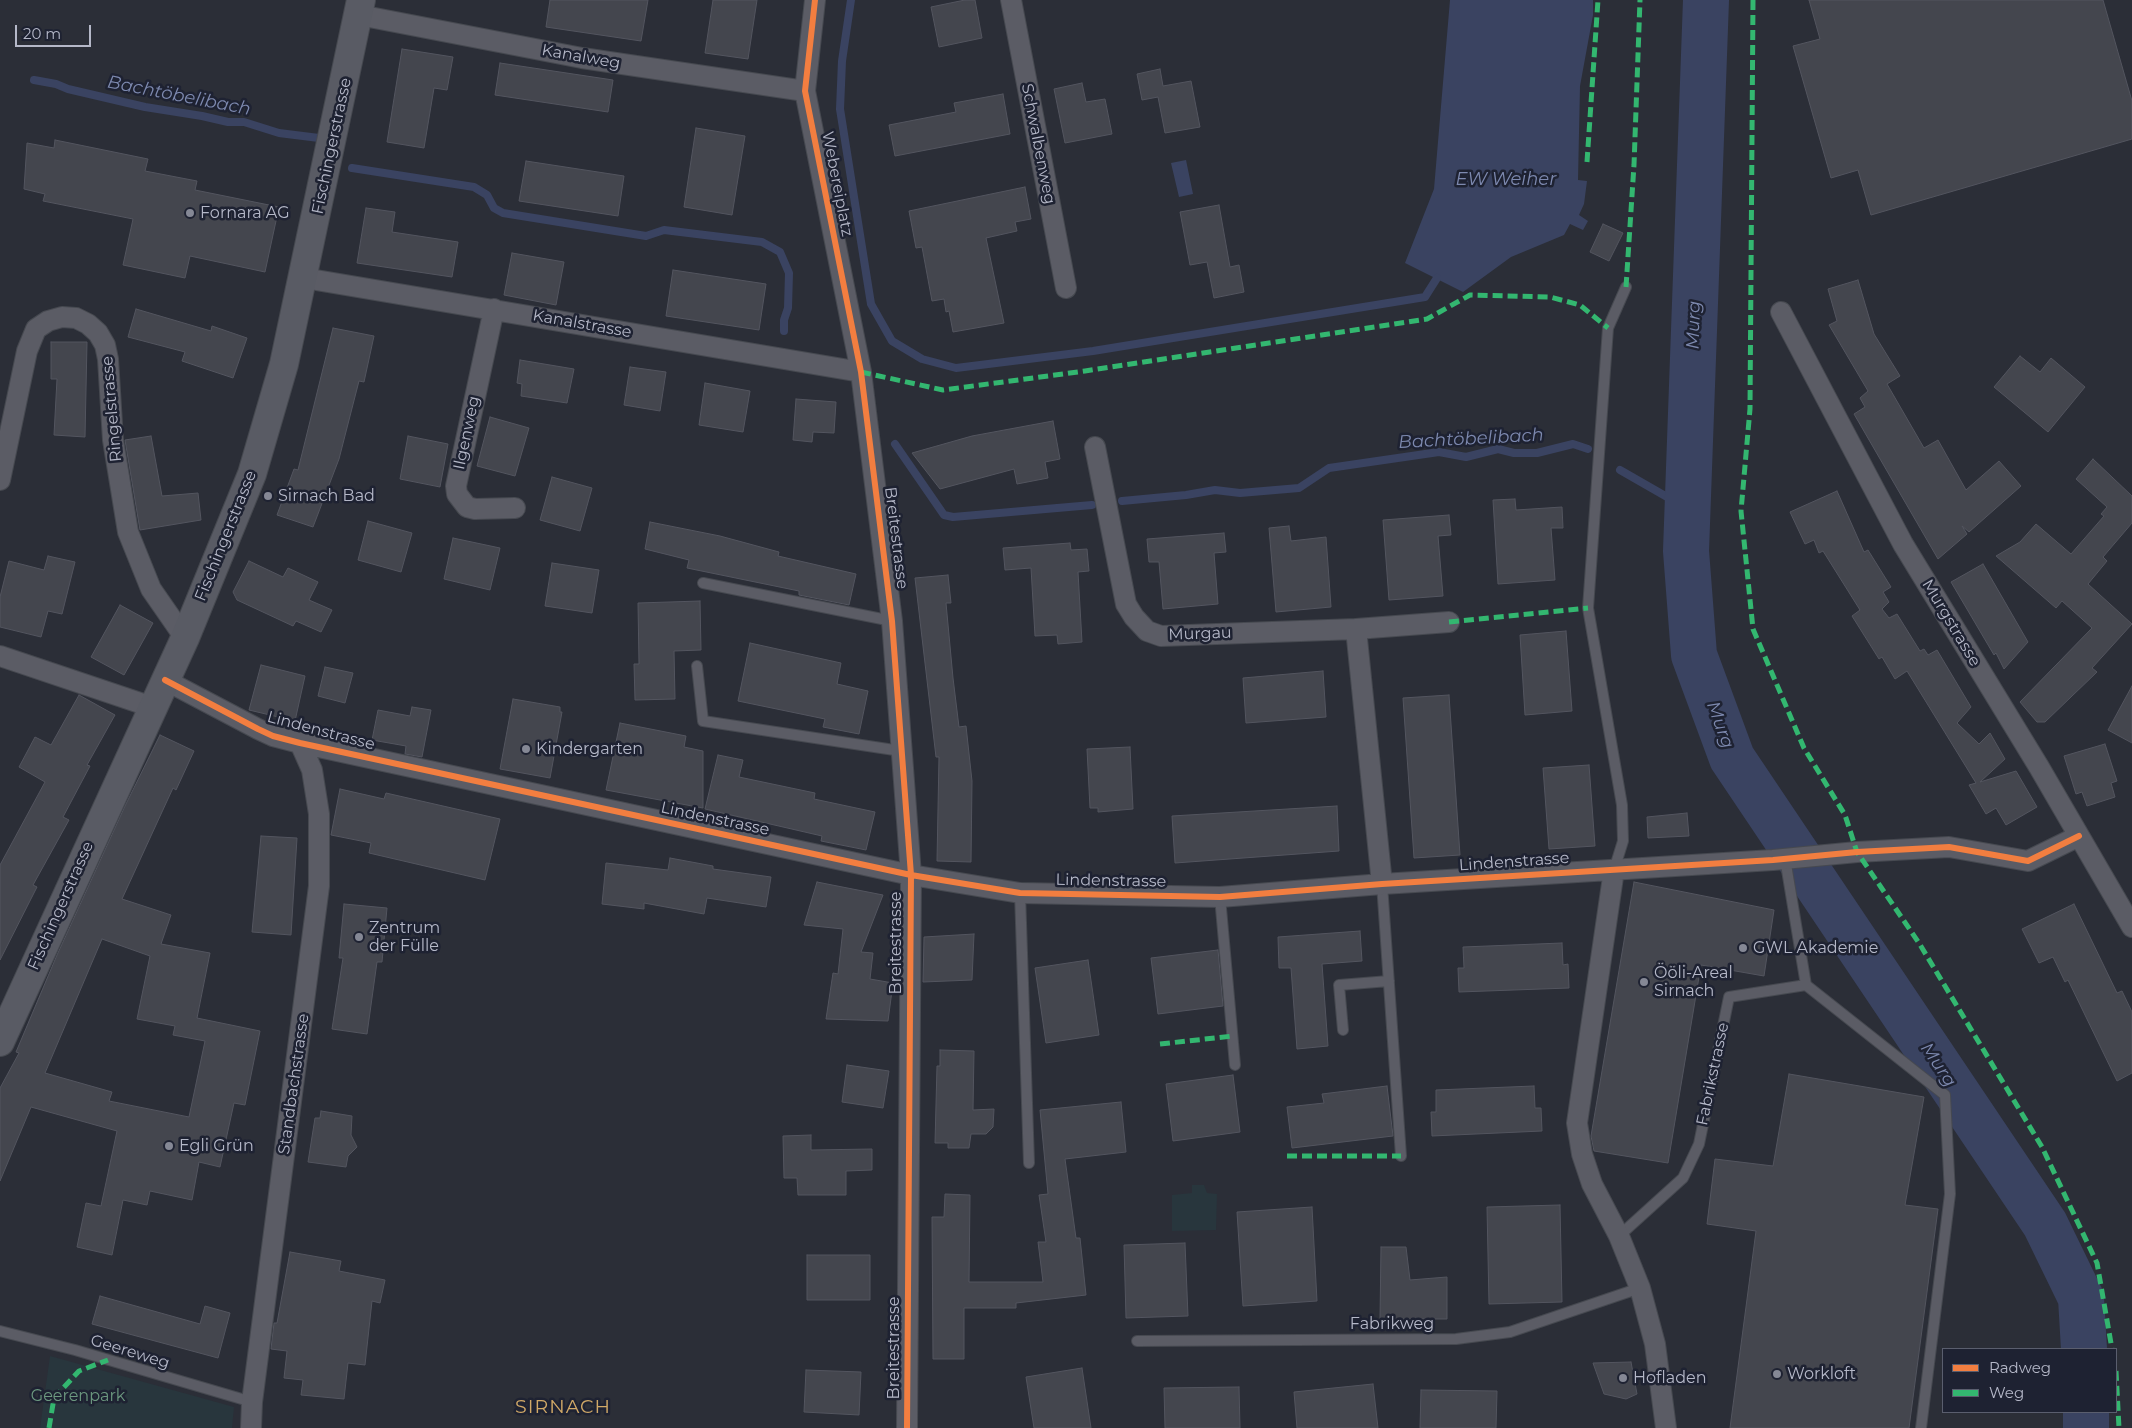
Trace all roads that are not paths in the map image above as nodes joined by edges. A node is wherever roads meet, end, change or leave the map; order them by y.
1 (815, 0) edge
2 (1011, 0) edge
3 (360, 8) edge
4 (805, 91) junction
5 (304, 278) junction
6 (1626, 287) dead end
7 (1066, 288) dead end
8 (494, 309) junction
9 (1781, 312) dead end
10 (861, 372) junction
11 (1095, 448) dead end
12 (0, 480) edge
13 (514, 508) dead end
14 (703, 583) dead end
15 (892, 621) junction
16 (1450, 622) dead end
17 (1356, 628) junction
18 (185, 638) junction
19 (0, 656) edge
20 (697, 666) dead end
21 (165, 680) junction
22 (152, 707) junction
23 (300, 743) junction
24 (901, 752) junction
25 (2079, 836) junction
26 (1779, 859) junction
27 (1614, 870) junction
28 (911, 875) junction
29 (1382, 884) junction
30 (1020, 893) junction
31 (1220, 897) junction
32 (2132, 927) edge
33 (1389, 981) junction
34 (1806, 985) junction
35 (1343, 1030) dead end
36 (0, 1042) edge
37 (1235, 1065) dead end
38 (1402, 1156) dead end
39 (1029, 1163) dead end
40 (1619, 1236) junction
41 (1640, 1288) junction
42 (0, 1331) edge
43 (1137, 1341) dead end
44 (252, 1402) junction
45 (251, 1428) edge
46 (907, 1428) edge
47 (1666, 1428) edge
48 (1922, 1428) edge

1 - 4 street, Webereiplatz
2 - 7 street, Schwalbenweg
3 - 4 street, Kanalweg
3 - 5 main road, Fischingerstrasse
4 - 10 street, Webereiplatz
5 - 8 street, Kanalstrasse
5 - 18 main road, Fischingerstrasse
6 - 27 lane
8 - 10 street, Kanalstrasse
8 - 13 street, Ilgenweg
9 - 25 street, Murgstrasse
10 - 15 street, Breitestrasse
11 - 17 street, Murgau
12 - 18 street, Ringelstrasse
14 - 15 lane
15 - 24 street, Breitestrasse
16 - 17 street, Murgau
17 - 29 street
18 - 21 main road, Fischingerstrasse
19 - 22 street
20 - 24 lane
21 - 22 main road, Fischingerstrasse
21 - 23 street, Lindenstrasse
22 - 36 main road, Fischingerstrasse
23 - 28 street, Lindenstrasse
23 - 44 street, Standbachstrasse
24 - 28 street, Breitestrasse
25 - 26 street, Lindenstrasse
25 - 32 street, Murgstrasse
26 - 27 street, Lindenstrasse
26 - 34 lane
27 - 29 street, Lindenstrasse
27 - 40 street
28 - 30 street, Lindenstrasse
28 - 46 street, Breitestrasse
29 - 31 street, Lindenstrasse
29 - 33 lane
30 - 31 street, Lindenstrasse
30 - 39 lane
31 - 37 lane
33 - 35 lane
33 - 38 lane
34 - 40 lane, Fabrikstrasse
34 - 48 lane
40 - 41 street
41 - 43 lane, Fabrikweg
41 - 47 street
42 - 44 lane, Geereweg
44 - 45 street, Standbachstrasse

